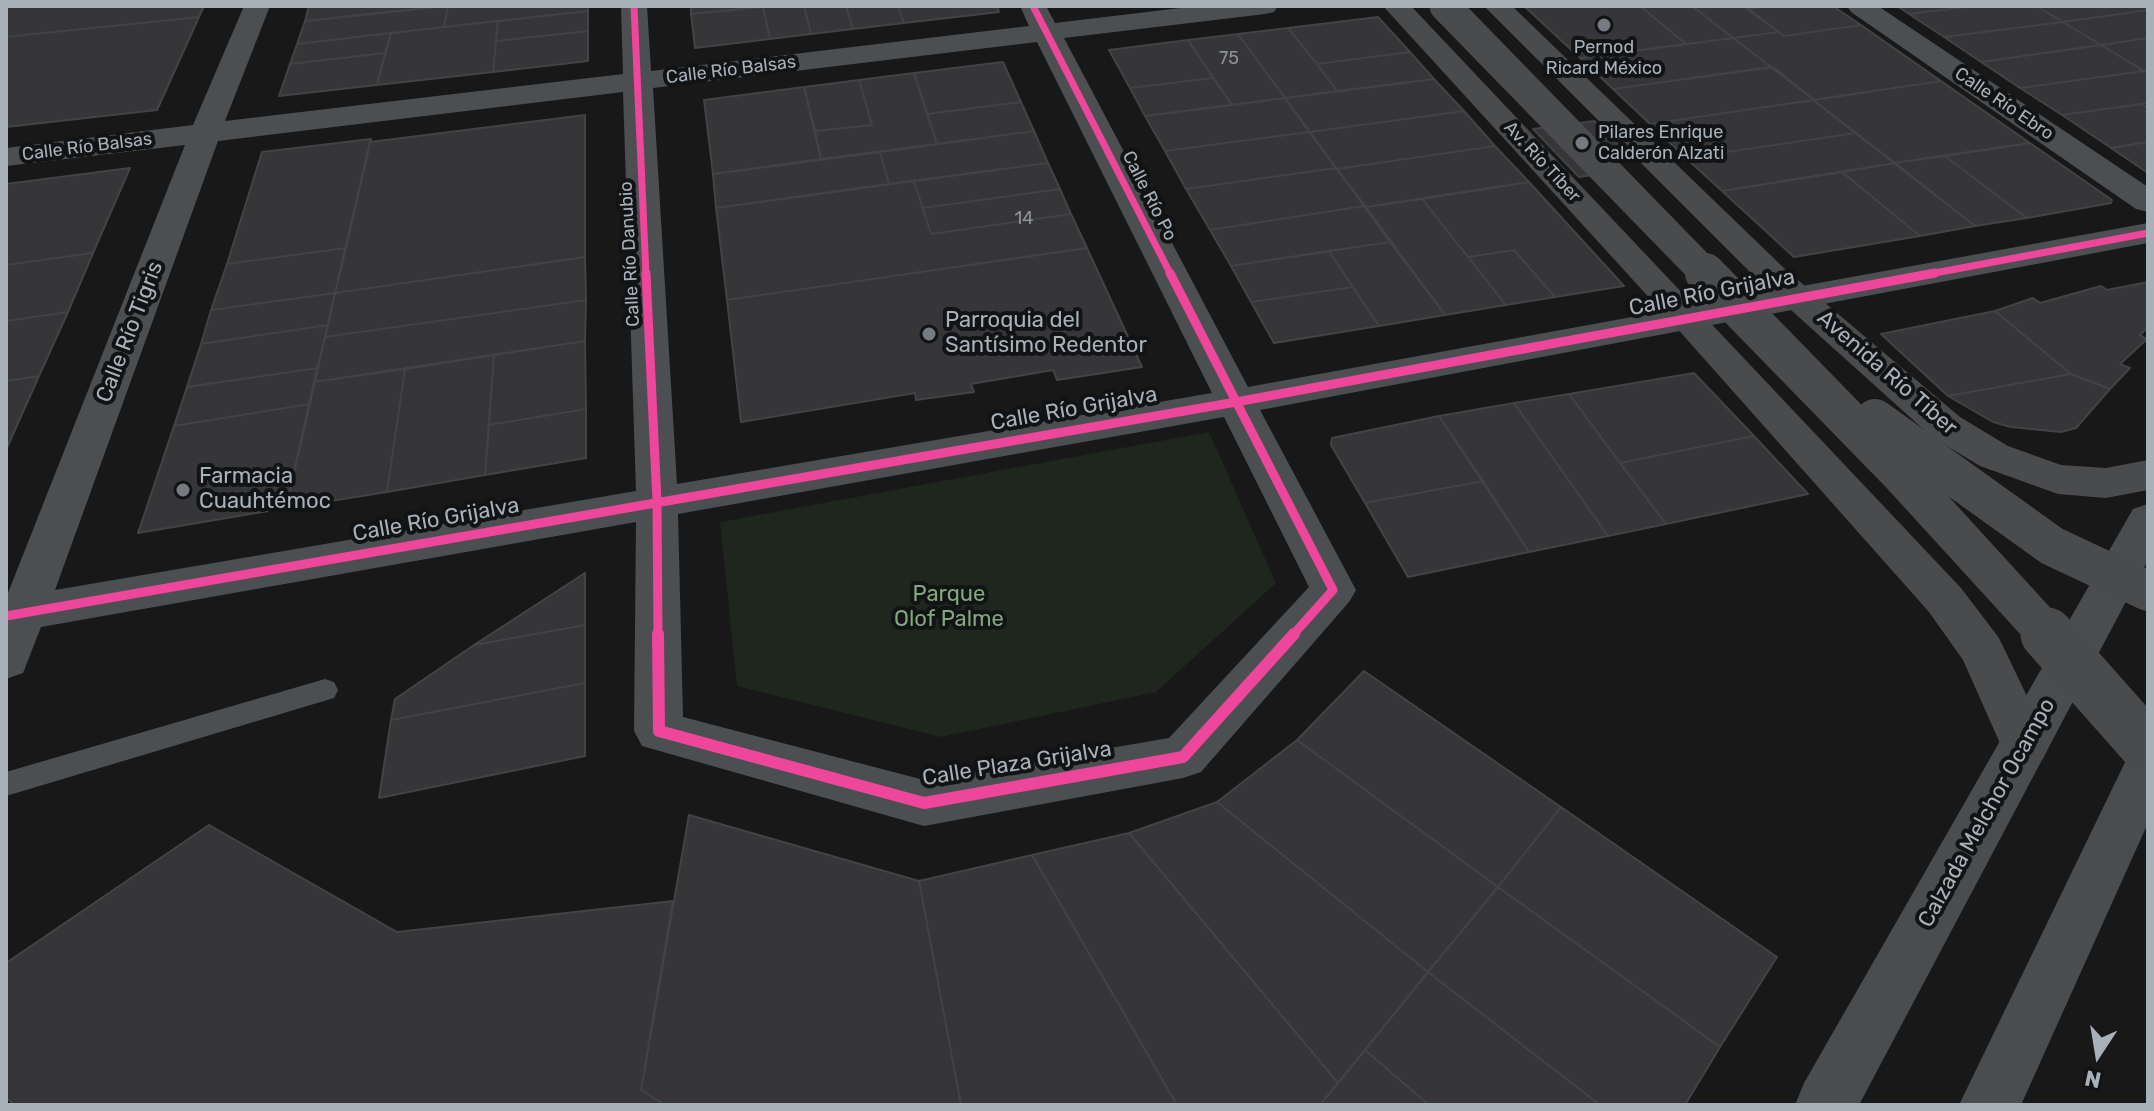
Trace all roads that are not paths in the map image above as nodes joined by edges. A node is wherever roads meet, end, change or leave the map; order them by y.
1 (257, 6) edge
2 (634, 6) edge
3 (1265, 6) edge
4 (1396, 6) edge
5 (1445, 6) edge
6 (1497, 6) edge
7 (1860, 6) edge
8 (1040, 19) edge
9 (638, 81) junction
10 (205, 134) junction
11 (6, 157) edge
12 (2148, 202) edge
13 (2148, 233) edge
14 (1786, 286) junction
15 (1678, 307) junction
16 (1785, 355) junction
17 (1236, 402) junction
18 (2148, 475) edge
19 (657, 501) junction
20 (2148, 520) edge
21 (2148, 591) edge
22 (16, 614) edge
23 (6, 660) edge
24 (325, 690) dead end
25 (2025, 744) junction
26 (2148, 748) edge
27 (2148, 767) edge
28 (6, 784) edge
29 (1826, 1105) edge
30 (1990, 1105) edge

1 - 10 street, Calle Río Tigris
2 - 9 street, Calle Río Danubio
3 - 8 street, Calle Río Balsas
4 - 15 main road, Av. Río Tíber
5 - 16 main road, bridge
6 - 14 main road, Avenida Río Tíber
7 - 12 street, Calle Río Ebro
8 - 9 street, Calle Río Balsas
8 - 17 street, Calle Río Po
9 - 10 street, Calle Río Balsas
9 - 19 street, Calle Río Danubio
10 - 11 street, Calle Río Balsas
10 - 22 street, Calle Río Tigris
13 - 14 street, Calle Río Grijalva
14 - 15 street, Calle Río Grijalva
14 - 18 main road, Avenida Río Tíber
15 - 17 street, Calle Río Grijalva
15 - 25 main road
16 - 21 main road, bridge
16 - 26 main road, bridge
17 - 19 street, Calle Río Grijalva
17 - 19 street, Calle Plaza Grijalva
19 - 22 street, Calle Río Grijalva
20 - 25 main road, Calzada Melchor Ocampo
22 - 23 street, Calle Río Tigris
24 - 28 lane
25 - 29 main road, Calzada Melchor Ocampo
27 - 30 main road

